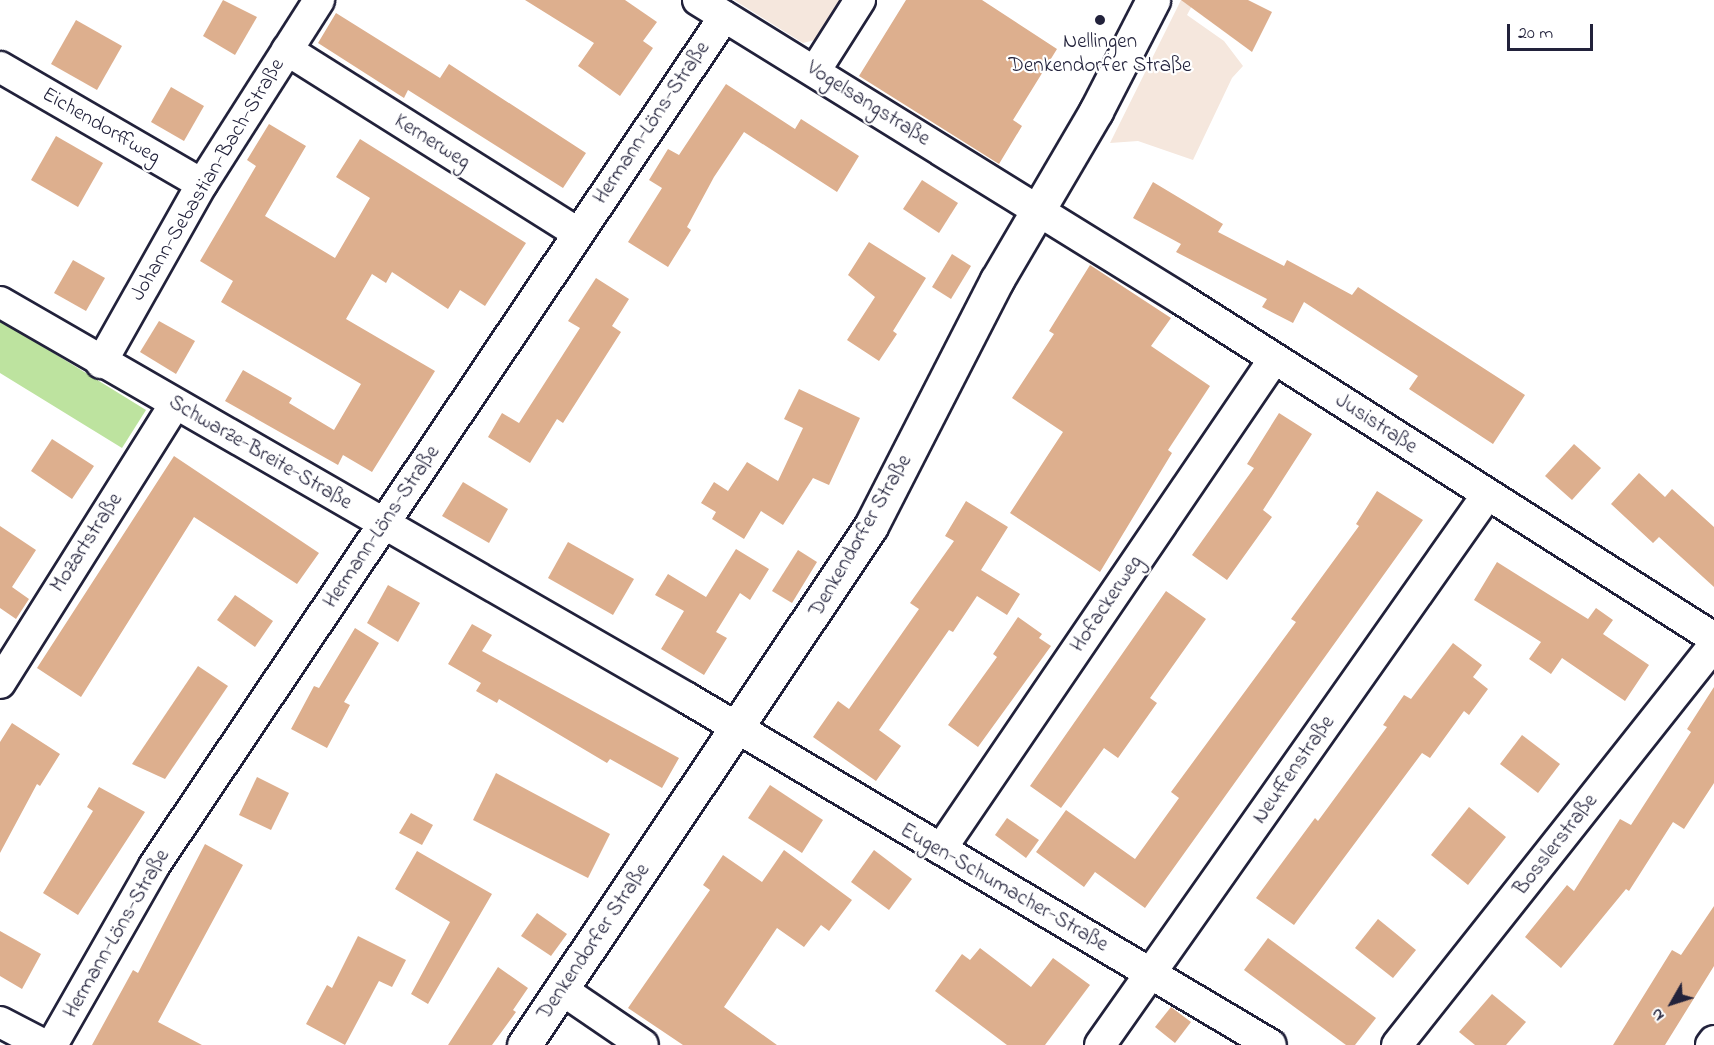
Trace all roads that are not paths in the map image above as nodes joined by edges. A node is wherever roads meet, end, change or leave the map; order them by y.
1 (698, 0) edge
2 (860, 0) edge
3 (1153, 0) edge
4 (317, 1) edge
5 (724, 17) junction
6 (287, 50) junction
7 (0, 67) edge
8 (815, 71) junction
9 (202, 184) junction
10 (1038, 210) junction
11 (578, 233) junction
12 (0, 302) edge
13 (1274, 359) junction
14 (101, 363) junction
15 (175, 404) junction
16 (1487, 495) junction
17 (384, 524) junction
18 (1714, 638) edge
19 (1714, 645) edge
20 (0, 683) edge
21 (738, 729) junction
22 (941, 849) junction
23 (1150, 974) junction
24 (561, 989) junction
25 (0, 1022) edge
26 (1714, 1041) edge
27 (44, 1045) edge
28 (52, 1045) edge
29 (524, 1045) edge
30 (643, 1045) edge
31 (1100, 1045) edge
32 (1271, 1045) edge
33 (1397, 1045) edge
34 (1711, 1045) edge

1 - 5 street, Vogelsangstraße
2 - 8 street
3 - 10 main road, Denkendorfer Straße
4 - 6 street, Johann-Sebastian-Bach-Straße
5 - 8 street, Vogelsangstraße
5 - 11 street, Hermann-Löns-Straße
6 - 9 street, Johann-Sebastian-Bach-Straße
6 - 11 street, Kernerweg
7 - 9 street, Eichendorffweg
8 - 10 street, Vogelsangstraße
9 - 14 street, Johann-Sebastian-Bach-Straße
10 - 13 street, Jusistraße
10 - 21 main road, Denkendorfer Straße
11 - 17 street, Hermann-Löns-Straße
12 - 14 street, Schwarze-Breite-Straße
13 - 16 street, Jusistraße
13 - 22 street, Hofackerweg
14 - 15 street, Schwarze-Breite-Straße
15 - 17 street, Schwarze-Breite-Straße
15 - 20 street, Mozartstraße
16 - 18 street, Jusistraße
16 - 23 street, Neuffenstraße
17 - 21 street, Schwarze-Breite-Straße
17 - 28 street, Hermann-Löns-Straße
19 - 33 street, Bosslerstraße
21 - 22 street, Eugen-Schumacher-Straße
21 - 24 main road, Denkendorfer Straße
22 - 23 street, Eugen-Schumacher-Straße
23 - 31 street, Neuffenstraße
23 - 32 street, Eugen-Schumacher-Straße
24 - 29 main road, Denkendorfer Straße
24 - 30 street
25 - 27 street
26 - 34 street

